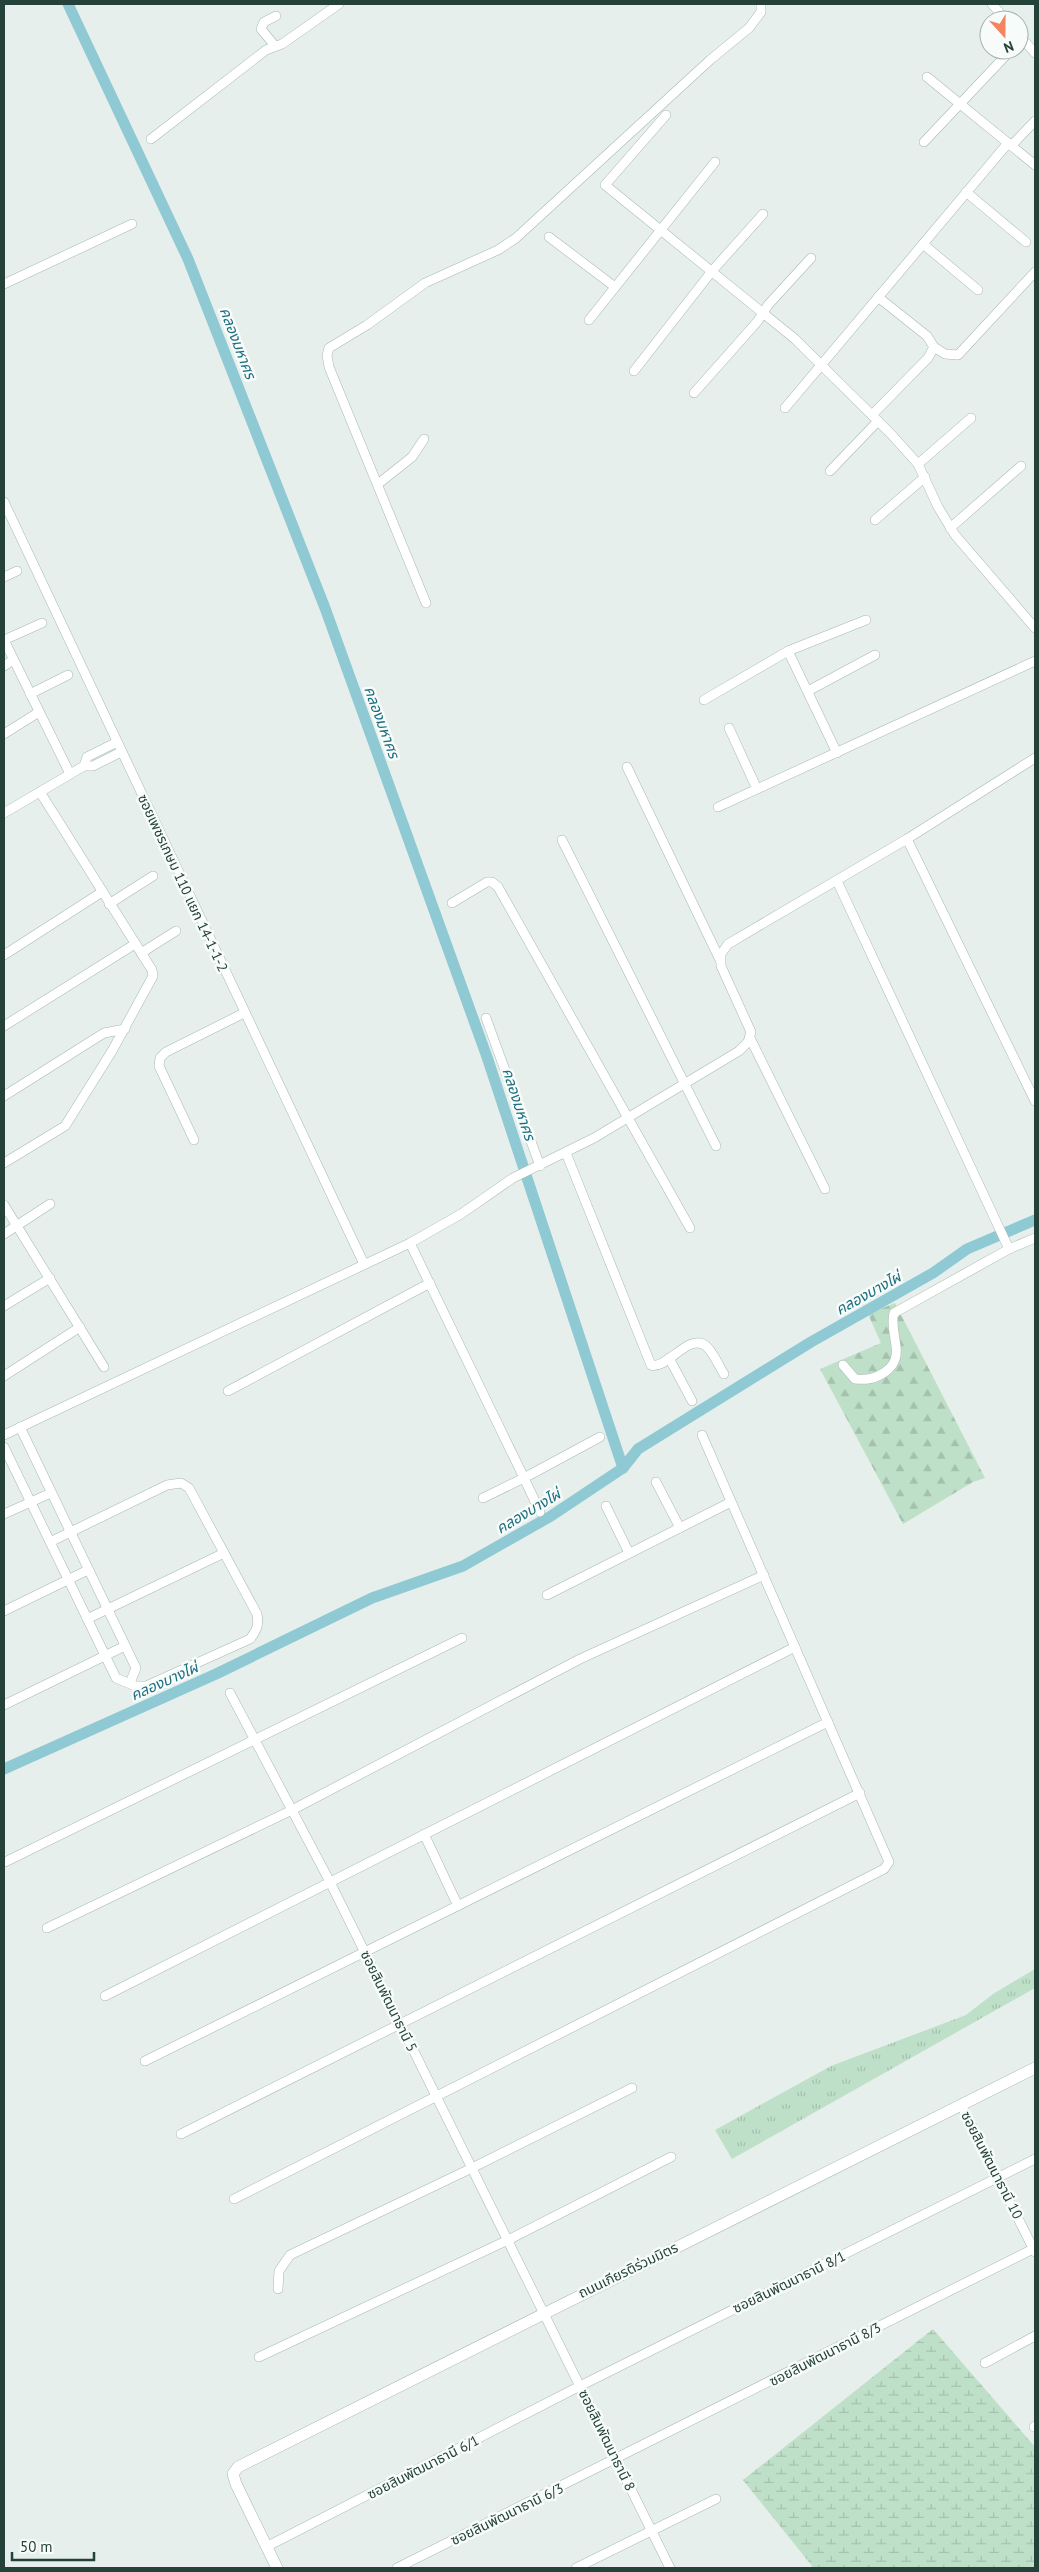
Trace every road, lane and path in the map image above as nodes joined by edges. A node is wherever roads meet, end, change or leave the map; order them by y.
1 (338, 4) edge
2 (761, 4) edge
3 (276, 16) dead end
4 (275, 46) junction
5 (1002, 60) edge
6 (926, 77) dead end
7 (960, 104) junction
8 (666, 115) dead end
9 (1035, 121) edge
10 (151, 139) dead end
11 (924, 142) dead end
12 (1010, 144) junction
13 (715, 162) dead end
14 (1035, 165) edge
15 (966, 192) junction
16 (763, 214) dead end
17 (132, 224) dead end
18 (660, 229) junction
19 (549, 238) dead end
20 (1026, 242) dead end
21 (923, 244) junction
22 (810, 258) dead end
23 (712, 271) junction
24 (1035, 272) edge
25 (4, 284) edge
26 (615, 287) junction
27 (978, 290) dead end
28 (878, 297) junction
29 (763, 313) junction
30 (589, 320) dead end
31 (934, 347) junction
32 (822, 364) junction
33 (634, 371) dead end
34 (694, 393) dead end
35 (785, 408) dead end
36 (875, 418) junction
37 (971, 418) dead end
38 (424, 439) dead end
39 (918, 464) junction
40 (1021, 466) dead end
41 (830, 471) dead end
42 (926, 478) junction
43 (378, 484) junction
44 (4, 502) edge
45 (875, 520) dead end
46 (950, 528) junction
47 (17, 571) dead end
48 (4, 577) edge
49 (426, 603) dead end
50 (866, 620) dead end
51 (42, 623) dead end
52 (1035, 628) edge
53 (4, 640) edge
54 (788, 650) junction
55 (875, 655) dead end
56 (13, 660) junction
57 (1035, 660) edge
58 (4, 666) edge
59 (68, 675) dead end
60 (808, 691) junction
61 (30, 694) junction
62 (704, 700) dead end
63 (39, 712) junction
64 (729, 728) dead end
65 (4, 734) edge
66 (117, 742) junction
67 (121, 752) junction
68 (836, 752) junction
69 (1035, 758) edge
70 (84, 766) junction
71 (627, 767) dead end
72 (70, 774) junction
73 (758, 789) junction
74 (40, 792) junction
75 (718, 807) dead end
76 (4, 813) edge
77 (907, 839) junction
78 (562, 840) dead end
79 (154, 876) dead end
80 (837, 881) junction
81 (102, 892) junction
82 (109, 904) junction
83 (452, 904) dead end
84 (176, 931) dead end
85 (135, 944) junction
86 (141, 953) junction
87 (4, 955) edge
88 (720, 960) junction
89 (244, 1013) junction
90 (486, 1018) dead end
91 (4, 1026) edge
92 (125, 1028) junction
93 (750, 1038) junction
94 (684, 1084) junction
95 (4, 1096) edge
96 (1035, 1101) edge
97 (628, 1118) junction
98 (194, 1140) dead end
99 (716, 1146) dead end
100 (566, 1153) junction
101 (4, 1163) edge
102 (540, 1166) junction
103 (825, 1189) dead end
104 (50, 1204) dead end
105 (4, 1205) edge
106 (16, 1226) junction
107 (690, 1228) dead end
108 (4, 1234) edge
109 (1035, 1238) edge
110 (410, 1243) junction
111 (1007, 1246) junction
112 (364, 1264) junction
113 (50, 1278) junction
114 (430, 1283) junction
115 (4, 1306) edge
116 (80, 1327) junction
117 (669, 1358) junction
118 (843, 1365) dead end
119 (104, 1367) dead end
120 (724, 1374) dead end
121 (4, 1376) edge
122 (228, 1392) dead end
123 (692, 1401) dead end
124 (20, 1427) junction
125 (4, 1435) edge
126 (702, 1435) dead end
127 (600, 1437) dead end
128 (4, 1447) edge
129 (524, 1478) junction
130 (656, 1482) dead end
131 (51, 1493) junction
132 (483, 1498) dead end
133 (731, 1502) junction
134 (31, 1503) junction
135 (606, 1506) dead end
136 (540, 1512) dead end
137 (4, 1514) edge
138 (680, 1528) junction
139 (70, 1532) junction
140 (50, 1542) junction
141 (224, 1552) junction
142 (628, 1554) junction
143 (88, 1570) junction
144 (764, 1575) junction
145 (68, 1580) junction
146 (547, 1594) dead end
147 (107, 1610) junction
148 (4, 1611) edge
149 (87, 1619) junction
150 (462, 1638) dead end
151 (125, 1646) junction
152 (795, 1647) junction
153 (105, 1655) junction
154 (130, 1683) junction
155 (230, 1692) dead end
156 (4, 1705) edge
157 (828, 1722) junction
158 (255, 1741) junction
159 (860, 1793) junction
160 (292, 1810) junction
161 (424, 1834) junction
162 (5, 1862) dead end
163 (330, 1882) junction
164 (458, 1906) junction
165 (47, 1928) dead end
166 (364, 1952) junction
167 (105, 1996) dead end
168 (400, 2025) junction
169 (144, 2062) dead end
170 (1035, 2068) edge
171 (632, 2088) dead end
172 (436, 2097) junction
173 (961, 2105) junction
174 (180, 2134) dead end
175 (671, 2157) dead end
176 (1035, 2160) edge
177 (472, 2168) junction
178 (999, 2177) junction
179 (234, 2199) dead end
180 (508, 2240) junction
181 (1035, 2250) edge
182 (278, 2289) dead end
183 (544, 2312) junction
184 (1035, 2336) edge
185 (259, 2356) dead end
186 (985, 2363) dead end
187 (580, 2386) junction
188 (616, 2459) junction
189 (716, 2499) dead end
190 (652, 2531) junction
191 (266, 2547) junction
192 (277, 2568) edge
193 (397, 2568) edge
194 (576, 2568) edge
195 (670, 2568) edge

1 - 4 street
2 - 43 street
3 - 4 street
4 - 10 street
5 - 7 street
6 - 7 street
7 - 11 street
7 - 12 street
8 - 18 street
9 - 12 street
12 - 14 street
12 - 15 street
13 - 18 street
15 - 20 street
15 - 21 street
16 - 23 street
17 - 25 street
18 - 23 street
18 - 26 street
19 - 26 street
21 - 27 street
21 - 28 street
22 - 29 street
23 - 29 street
23 - 33 street
24 - 31 street
26 - 30 street
28 - 31 street
28 - 32 street
29 - 32 street
29 - 34 street
31 - 36 street
32 - 35 street
32 - 36 street
36 - 39 street
36 - 41 street
37 - 39 street
38 - 43 street
39 - 42 street
40 - 46 street
42 - 45 street
42 - 46 street
43 - 49 street
44 - 66 street, ซอยเพชรเกษม 110 แยก 14-1-1-2
46 - 52 street
47 - 48 street
50 - 54 street
51 - 53 street
53 - 56 street
54 - 60 street
54 - 62 street
55 - 60 street
56 - 58 street
56 - 61 street
57 - 68 street
59 - 61 street
60 - 68 street
61 - 63 street
63 - 65 street
63 - 72 street
64 - 73 street
66 - 67 street, ซอยเพชรเกษม 110 แยก 14-1-1-2
66 - 70 street
67 - 70 street
67 - 89 street, ซอยเพชรเกษม 110 แยก 14-1-1-2
68 - 73 street
69 - 77 street
70 - 72 street
71 - 88 street
72 - 74 street
73 - 75 street
74 - 76 street
74 - 81 street
77 - 80 street
77 - 96 street
78 - 94 street
79 - 82 street
80 - 88 street
80 - 111 street
81 - 82 street
81 - 87 street
82 - 85 street
83 - 97 street
84 - 86 street
85 - 86 street
85 - 91 street
86 - 92 street
88 - 93 street
89 - 98 street
89 - 112 street, ซอยเพชรเกษม 110 แยก 14-1-1-2
90 - 102 street
92 - 95 street
92 - 101 street
93 - 94 street
93 - 103 street
94 - 97 street
94 - 99 street
97 - 100 street
97 - 107 street
100 - 102 street
100 - 117 street
102 - 110 street
104 - 106 street
105 - 106 street
106 - 108 street
106 - 113 street
109 - 111 street
110 - 112 street
110 - 114 street
111 - 118 street
112 - 124 street
113 - 115 street
113 - 116 street
114 - 122 street
114 - 129 street
116 - 119 street
116 - 121 street
117 - 120 street
117 - 123 street
124 - 125 street
124 - 131 street
126 - 133 street
127 - 129 street
128 - 134 street
129 - 132 street
129 - 136 street
130 - 138 street
131 - 134 street
131 - 139 street
133 - 138 street
133 - 144 street
134 - 137 street
134 - 140 street
135 - 142 street
138 - 142 street
139 - 140 street
139 - 141 street
139 - 143 street
140 - 145 street
141 - 147 street
141 - 154 street
142 - 146 street
143 - 145 street
143 - 147 street
144 - 152 street
144 - 160 street
145 - 148 street
145 - 149 street
147 - 149 street
147 - 151 street
149 - 153 street
150 - 158 street
151 - 153 street
151 - 154 street
152 - 157 street
152 - 161 street
153 - 154 street
153 - 156 street
155 - 158 street, ซอยสินพัฒนาธานี 5
157 - 159 street
157 - 164 street
158 - 160 street, ซอยสินพัฒนาธานี 5
158 - 162 street
159 - 168 street
159 - 172 street
160 - 163 street, ซอยสินพัฒนาธานี 5
160 - 165 street
161 - 163 street
161 - 164 street
163 - 166 street, ซอยสินพัฒนาธานี 5
163 - 167 street
164 - 166 street
166 - 168 street, ซอยสินพัฒนาธานี 5
166 - 169 street
168 - 172 street, ซอยสินพัฒนาธานี 5
168 - 174 street
170 - 173 street, ถนนเกียรติร่วมมิตร
171 - 177 street
172 - 177 street, ซอยสินพัฒนาธานี 5
172 - 179 street
173 - 178 street, ซอยสินพัฒนาธานี 10
173 - 183 street, ถนนเกียรติร่วมมิตร
175 - 180 street
176 - 178 street, ซอยสินพัฒนาธานี 8/1
177 - 180 street, ซอยสินพัฒนาธานี 5
177 - 182 street
178 - 181 street, ซอยสินพัฒนาธานี 10
178 - 187 street, ซอยสินพัฒนาธานี 8/1
180 - 183 street, ซอยสินพัฒนาธานี 5
180 - 185 street
181 - 188 street, ซอยสินพัฒนาธานี 8/3
183 - 187 street, ซอยสินพัฒนาธานี 8
183 - 191 street, ถนนเกียรติร่วมมิตร
184 - 186 street
187 - 188 street, ซอยสินพัฒนาธานี 8
187 - 191 street, ซอยสินพัฒนาธานี 6/1
188 - 190 street, ซอยสินพัฒนาธานี 8
188 - 193 street, ซอยสินพัฒนาธานี 6/3
189 - 190 street
190 - 194 street
190 - 195 street, ซอยสินพัฒนาธานี 8
191 - 192 street

